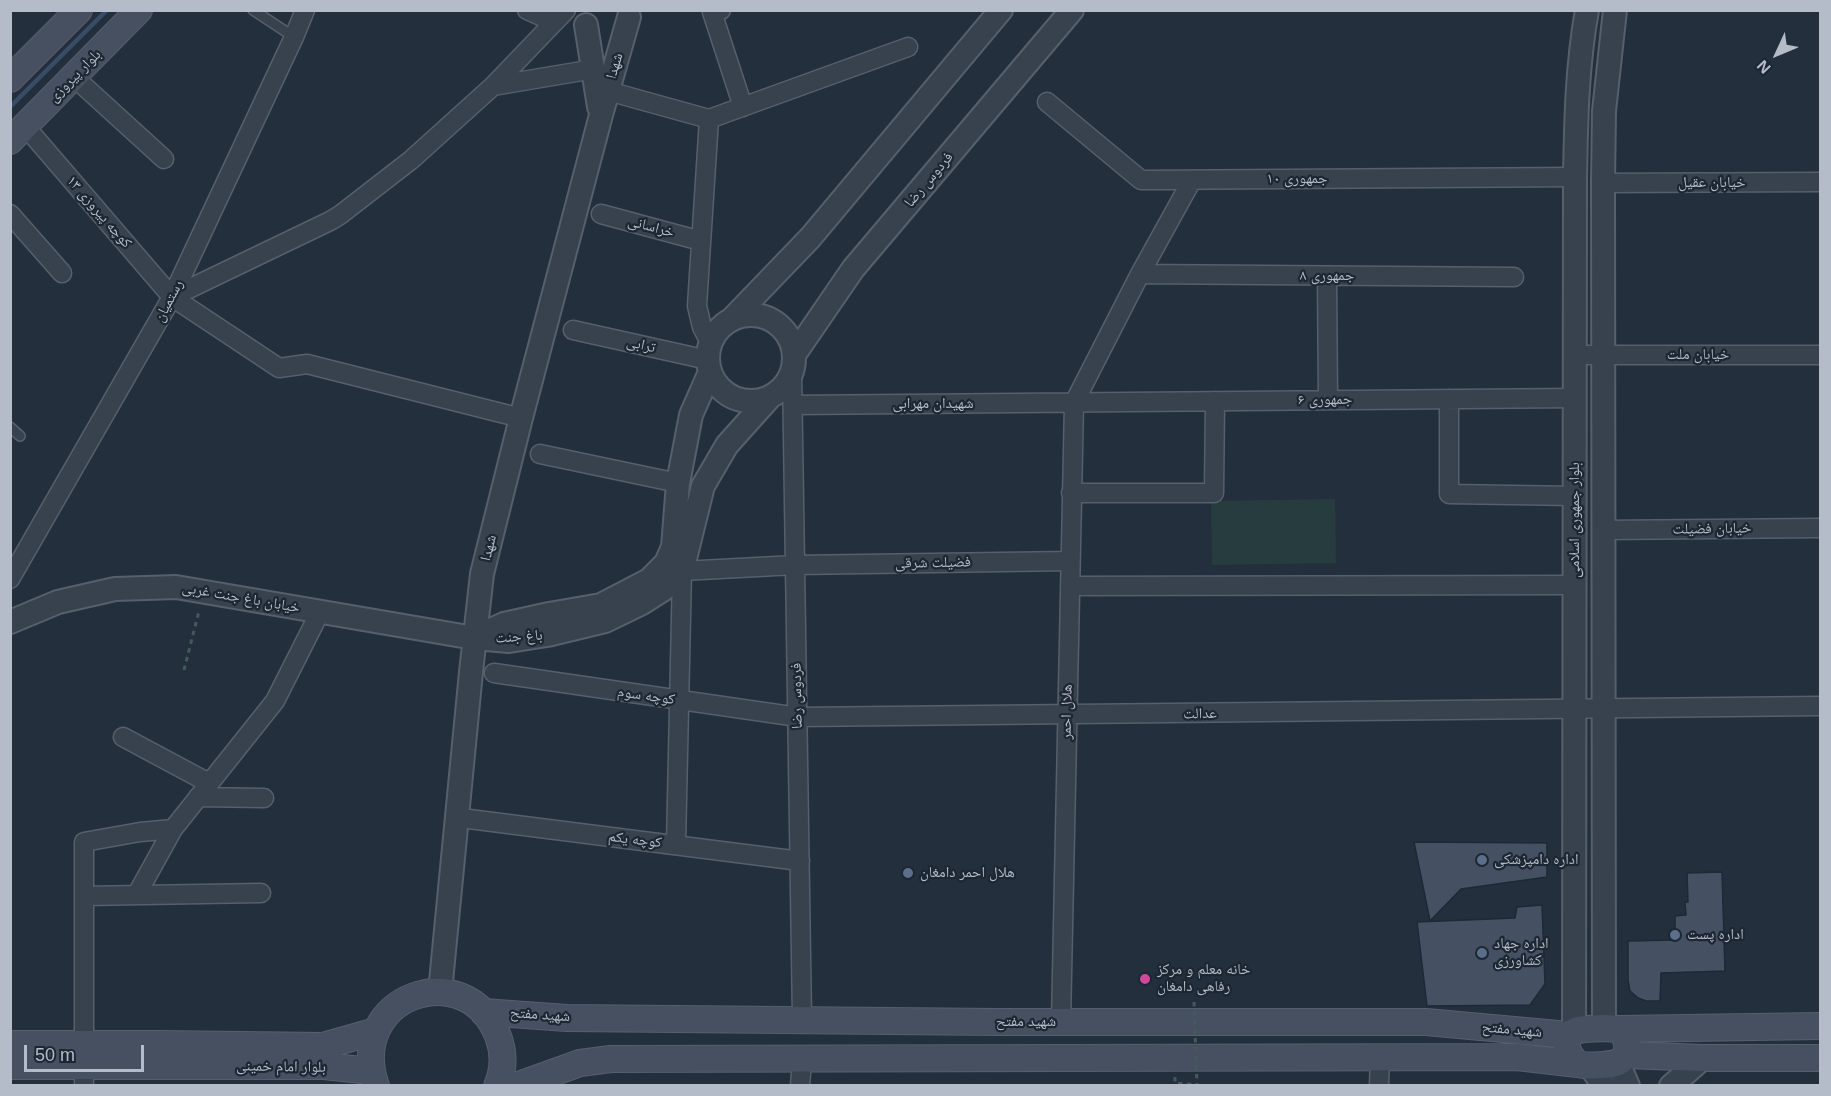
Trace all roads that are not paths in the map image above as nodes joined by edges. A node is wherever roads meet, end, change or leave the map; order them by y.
1 (79, 10) edge
2 (139, 10) edge
3 (253, 10) edge
4 (305, 10) edge
5 (527, 10) edge
6 (721, 10) edge
7 (1001, 10) edge
8 (1072, 10) edge
9 (1587, 10) edge
10 (1615, 10) edge
11 (630, 14) edge
12 (560, 16) edge
13 (585, 18) edge
14 (294, 37) junction
15 (908, 47) dead end
16 (594, 69) junction
17 (74, 77) junction
18 (10, 79) edge
19 (493, 86) junction
20 (608, 91) junction
21 (1047, 102) dead end
22 (743, 106) junction
23 (601, 115) junction
24 (709, 119) junction
25 (18, 134) edge
26 (164, 159) dead end
27 (1575, 177) junction
28 (1192, 180) junction
29 (1821, 182) edge
30 (1603, 183) junction
31 (10, 214) edge
32 (601, 214) dead end
33 (701, 241) junction
34 (62, 273) dead end
35 (1140, 274) junction
36 (1327, 276) junction
37 (1514, 277) dead end
38 (172, 297) junction
39 (732, 319) junction
40 (573, 330) dead end
41 (1575, 355) junction
42 (1603, 355) junction
43 (1821, 355) edge
44 (710, 358) junction
45 (793, 364) junction
46 (770, 397) junction
47 (1575, 398) junction
48 (1449, 399) junction
49 (1328, 400) junction
50 (1215, 401) junction
51 (1074, 402) junction
52 (793, 405) junction
53 (521, 418) junction
54 (10, 427) edge
55 (20, 435) dead end
56 (540, 454) dead end
57 (678, 483) junction
58 (1071, 493) junction
59 (1575, 496) junction
60 (1821, 528) edge
61 (1603, 530) junction
62 (1070, 561) junction
63 (795, 565) junction
64 (682, 571) junction
65 (10, 579) edge
66 (1575, 585) junction
67 (1070, 586) junction
68 (320, 612) junction
69 (10, 622) edge
70 (474, 638) junction
71 (494, 673) dead end
72 (679, 701) junction
73 (1821, 706) edge
74 (1603, 709) junction
75 (1575, 710) junction
76 (1067, 715) junction
77 (798, 717) junction
78 (123, 737) dead end
79 (204, 790) junction
80 (264, 798) dead end
81 (469, 819) dead end
82 (172, 829) junction
83 (676, 845) junction
84 (800, 861) junction
85 (261, 893) dead end
86 (136, 894) junction
87 (84, 896) junction
88 (440, 992) junction
89 (483, 1012) junction
90 (802, 1020) junction
91 (1061, 1022) junction
92 (1821, 1026) edge
93 (1612, 1029) junction
94 (376, 1031) junction
95 (1571, 1033) junction
96 (10, 1044) edge
97 (304, 1056) junction
98 (1380, 1057) junction
99 (1703, 1058) junction
100 (1821, 1058) edge
101 (802, 1059) junction
102 (84, 1065) edge
103 (10, 1066) edge
104 (1624, 1068) edge
105 (1590, 1072) edge
106 (374, 1078) edge
107 (497, 1086) edge
108 (516, 1086) edge
109 (800, 1086) edge
110 (1379, 1086) edge
111 (1671, 1086) edge

1 - 18 main road
2 - 17 main road, بلوار پیروزی
3 - 14 lane
4 - 14 street, رستمیان
5 - 12 street
6 - 22 street
7 - 39 street
8 - 45 street, فردوس رضا
9 - 27 street, بلوار جمهوری اسلامی
10 - 30 street, بلوار جمهوری اسلامی
11 - 13 street
11 - 20 street, شهدا
12 - 19 street
13 - 16 street, شهدا
14 - 38 street, رستمیان
15 - 22 street
16 - 19 street
16 - 23 street, شهدا
17 - 25 main road, بلوار پیروزی
17 - 26 street
19 - 38 street
20 - 23 street, شهدا
20 - 24 street
21 - 28 street, جمهوری ۱۰
22 - 24 street
23 - 53 street, شهدا
24 - 33 street
25 - 38 street, کوچه پیروزی ۱۳
27 - 28 street, جمهوری ۱۰
27 - 41 street, بلوار جمهوری اسلامی
28 - 35 street
29 - 30 street, خیابان عقیل
30 - 42 street, بلوار جمهوری اسلامی
31 - 34 street
32 - 33 street, خراسانی
33 - 44 street
35 - 36 street, جمهوری ۸
35 - 51 street
36 - 37 street, جمهوری ۸
36 - 49 street
38 - 53 street, کوچه پیروزی ۱۳
38 - 65 street, رستمیان
39 - 44 street
39 - 45 street
40 - 44 street, ترابی
41 - 42 street, خیابان ملت
41 - 47 street, بلوار جمهوری اسلامی
42 - 43 street, خیابان ملت
42 - 61 street, بلوار جمهوری اسلامی
44 - 46 street
44 - 57 street, باغ جنت
45 - 46 street
45 - 52 street, فردوس رضا
46 - 64 street
47 - 48 street, جمهوری ۶
47 - 59 street, بلوار جمهوری اسلامی
48 - 49 street, جمهوری ۶
48 - 59 street
49 - 50 street, جمهوری ۶
50 - 51 street, جمهوری ۶
50 - 58 street
51 - 52 street, شهیدان مهرابی
51 - 58 street, هلال احمر
52 - 63 street, فردوس رضا
53 - 70 street, شهدا
54 - 55 lane
56 - 57 street
57 - 70 street, باغ جنت
58 - 62 street, هلال احمر
59 - 66 street, بلوار جمهوری اسلامی
60 - 61 street, خیابان فضیلت
61 - 74 street, بلوار جمهوری اسلامی
62 - 63 street, فضیلت شرقی
62 - 67 street, هلال احمر
63 - 64 street, فضیلت شرقی
63 - 77 street, فردوس رضا
64 - 70 street, باغ جنت
64 - 72 street
66 - 67 street
66 - 75 street, بلوار جمهوری اسلامی
67 - 76 street, هلال احمر
68 - 69 street, خیابان باغ جنت غربی
68 - 70 street, خیابان باغ جنت غربی
68 - 79 street
70 - 88 street, شهدا
71 - 72 street, کوچه سوم
72 - 77 street, کوچه سوم
72 - 83 street
73 - 74 street, عدالت
74 - 75 street, عدالت
74 - 93 street, بلوار جمهوری اسلامی
75 - 76 street, عدالت
75 - 95 street, بلوار جمهوری اسلامی
76 - 77 street, عدالت
76 - 91 street, هلال احمر
77 - 84 street, فردوس رضا
78 - 79 street
79 - 80 street
79 - 82 street
81 - 83 street, کوچه یکم
82 - 86 street
82 - 87 street
83 - 84 street, کوچه یکم
84 - 90 street, فردوس رضا
85 - 86 street
86 - 87 street
87 - 102 street
88 - 89 main road
88 - 94 main road
89 - 90 main road, شهید مفتح
89 - 107 main road
90 - 91 main road, شهید مفتح
91 - 95 main road, شهید مفتح
92 - 93 main road
93 - 95 main road
93 - 104 main road
94 - 97 main road, بلوار امام خمینی
94 - 106 main road
95 - 105 main road
96 - 102 main road, بلوار امام خمینی
97 - 102 main road, بلوار امام خمینی
97 - 106 main road, بلوار امام خمینی
98 - 101 main road, شهید مفتح
98 - 105 main road, شهید مفتح
98 - 110 street
99 - 100 main road
99 - 104 main road
99 - 111 street
101 - 108 main road, شهید مفتح
101 - 109 street
102 - 103 main road, بلوار امام خمینی
104 - 105 main road

